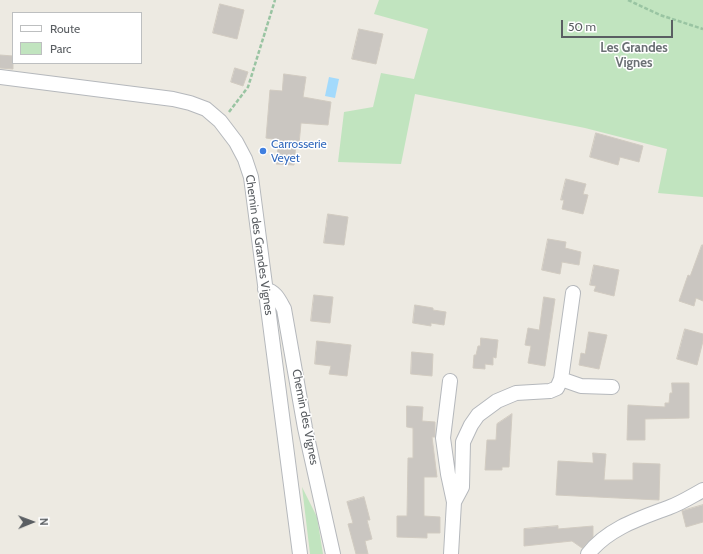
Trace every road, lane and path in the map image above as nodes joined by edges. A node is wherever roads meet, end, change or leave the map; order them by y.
1 (275, 0) edge
2 (628, 0) edge
3 (703, 29) edge
4 (0, 77) edge
5 (220, 121) junction
6 (265, 289) junction
7 (574, 293) dead end
8 (562, 379) junction
9 (450, 381) dead end
10 (612, 387) dead end
11 (703, 490) edge
12 (454, 502) junction
13 (300, 554) edge
14 (333, 554) edge
15 (451, 554) edge
16 (588, 554) edge

1 - 5 path
2 - 3 path
4 - 5 street, Chemin des Grandes Vignes
5 - 6 street, Chemin des Grandes Vignes
6 - 13 street, Chemin des Grandes Vignes
6 - 14 street, Chemin des Vignes
7 - 8 street
8 - 10 street
8 - 12 street
9 - 12 street
11 - 16 street
12 - 15 street

